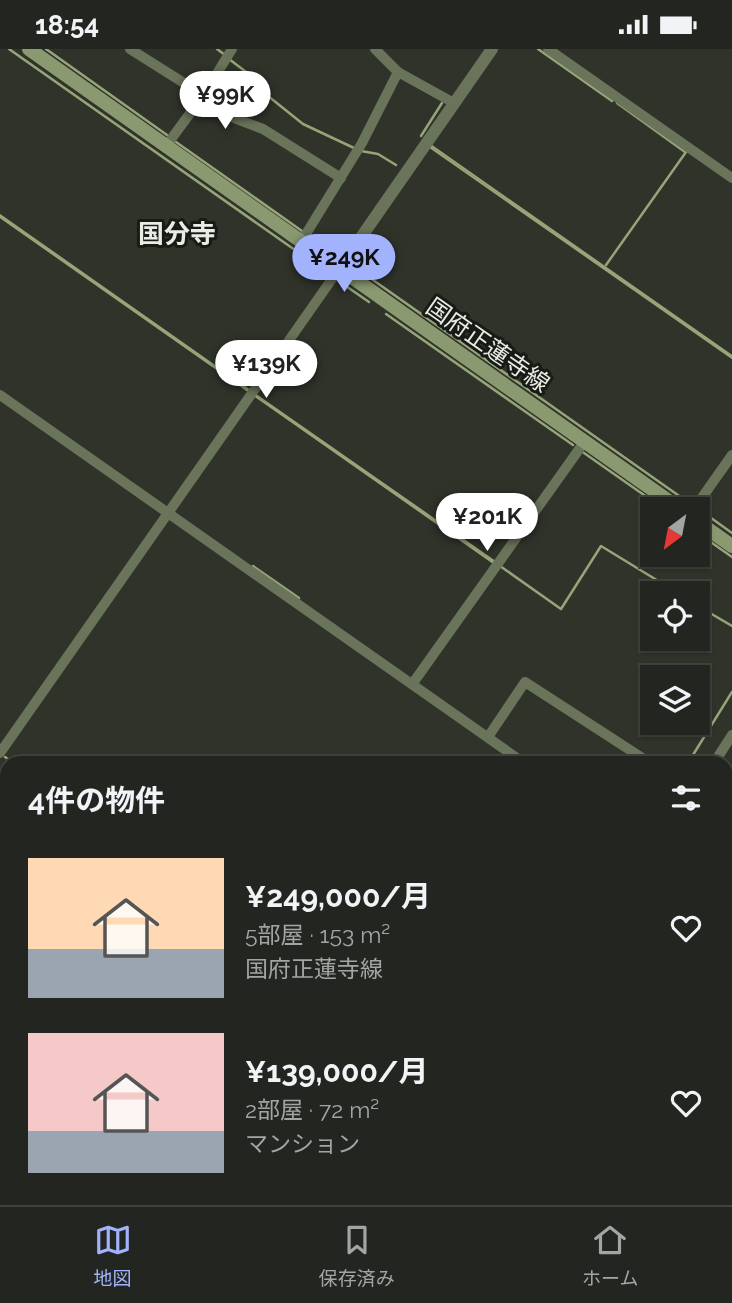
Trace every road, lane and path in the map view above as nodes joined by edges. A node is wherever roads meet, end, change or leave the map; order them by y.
1 (29, 49) edge
2 (130, 49) edge
3 (232, 49) edge
4 (492, 49) edge
5 (548, 49) edge
6 (382, 52) edge
7 (398, 72) junction
8 (203, 95) junction
9 (454, 103) junction
10 (166, 146) junction
11 (341, 178) junction
12 (732, 179) edge
13 (301, 242) junction
14 (339, 269) junction
15 (0, 395) edge
16 (585, 441) junction
17 (732, 455) edge
18 (663, 497) edge
19 (702, 497) edge
20 (167, 512) junction
21 (710, 530) edge
22 (732, 545) edge
23 (413, 683) junction
24 (732, 735) edge
25 (488, 737) junction
26 (0, 756) edge
27 (512, 756) edge
28 (639, 756) edge
29 (718, 756) edge

1 - 10 main road, 国府正蓮寺線
2 - 8 street
3 - 8 street
4 - 9 street
5 - 12 street
6 - 7 street
7 - 9 street
7 - 11 street
8 - 10 street
8 - 11 street
9 - 14 street
10 - 13 main road, 国府正蓮寺線
11 - 13 street
13 - 14 main road, 国府正蓮寺線
14 - 16 main road, 国府正蓮寺線
14 - 20 street
15 - 20 street
16 - 18 main road, 国府正蓮寺線
16 - 23 street
17 - 19 street
20 - 23 street
20 - 26 street
21 - 22 main road
23 - 25 street
24 - 29 street
25 - 27 street
25 - 28 street

